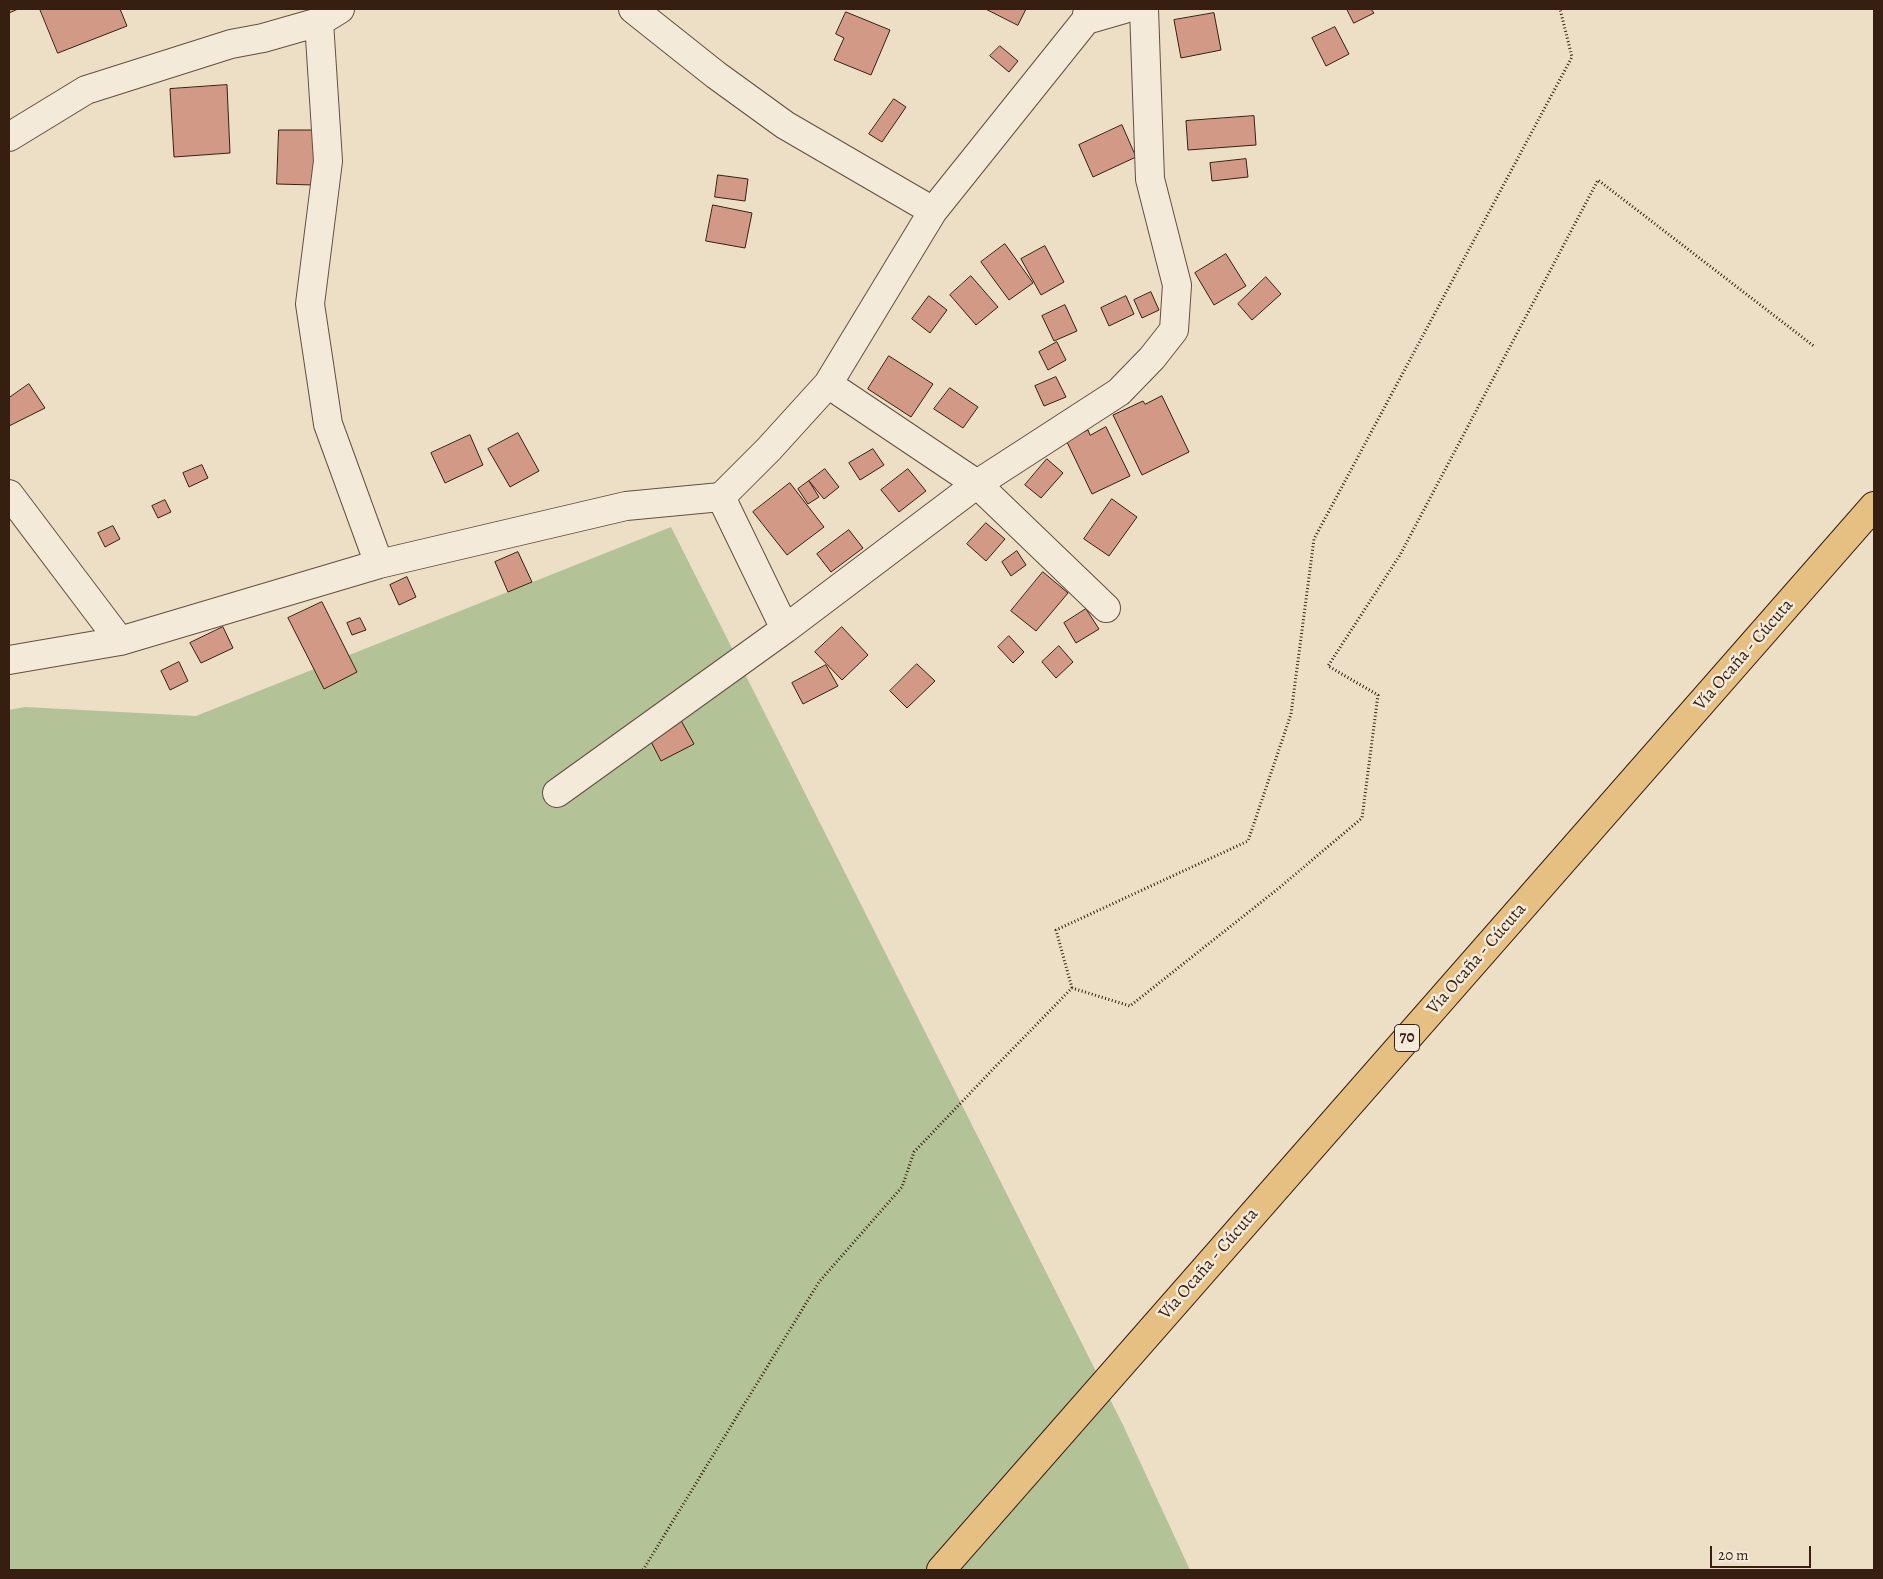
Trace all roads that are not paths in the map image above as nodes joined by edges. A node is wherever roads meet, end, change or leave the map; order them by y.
1 (632, 9) edge
2 (1124, 9) edge
3 (1144, 9) edge
4 (1087, 14) edge
5 (329, 15) edge
6 (9, 137) edge
7 (933, 211) junction
8 (828, 384) junction
9 (977, 484) junction
10 (9, 494) edge
11 (721, 497) junction
12 (1874, 506) edge
13 (379, 564) junction
14 (1106, 608) dead end
15 (785, 629) junction
16 (120, 641) junction
17 (9, 660) edge
18 (557, 793) dead end
19 (940, 1570) edge

1 - 7 street
2 - 4 street
3 - 9 street
4 - 7 street
5 - 6 street
5 - 13 street
7 - 8 street
8 - 9 street
8 - 11 street
9 - 14 street
9 - 15 street
10 - 16 street
11 - 13 street
11 - 15 street
12 - 19 main road, Vía Ocaña - Cúcuta / 70
13 - 16 street
15 - 18 street
16 - 17 street

